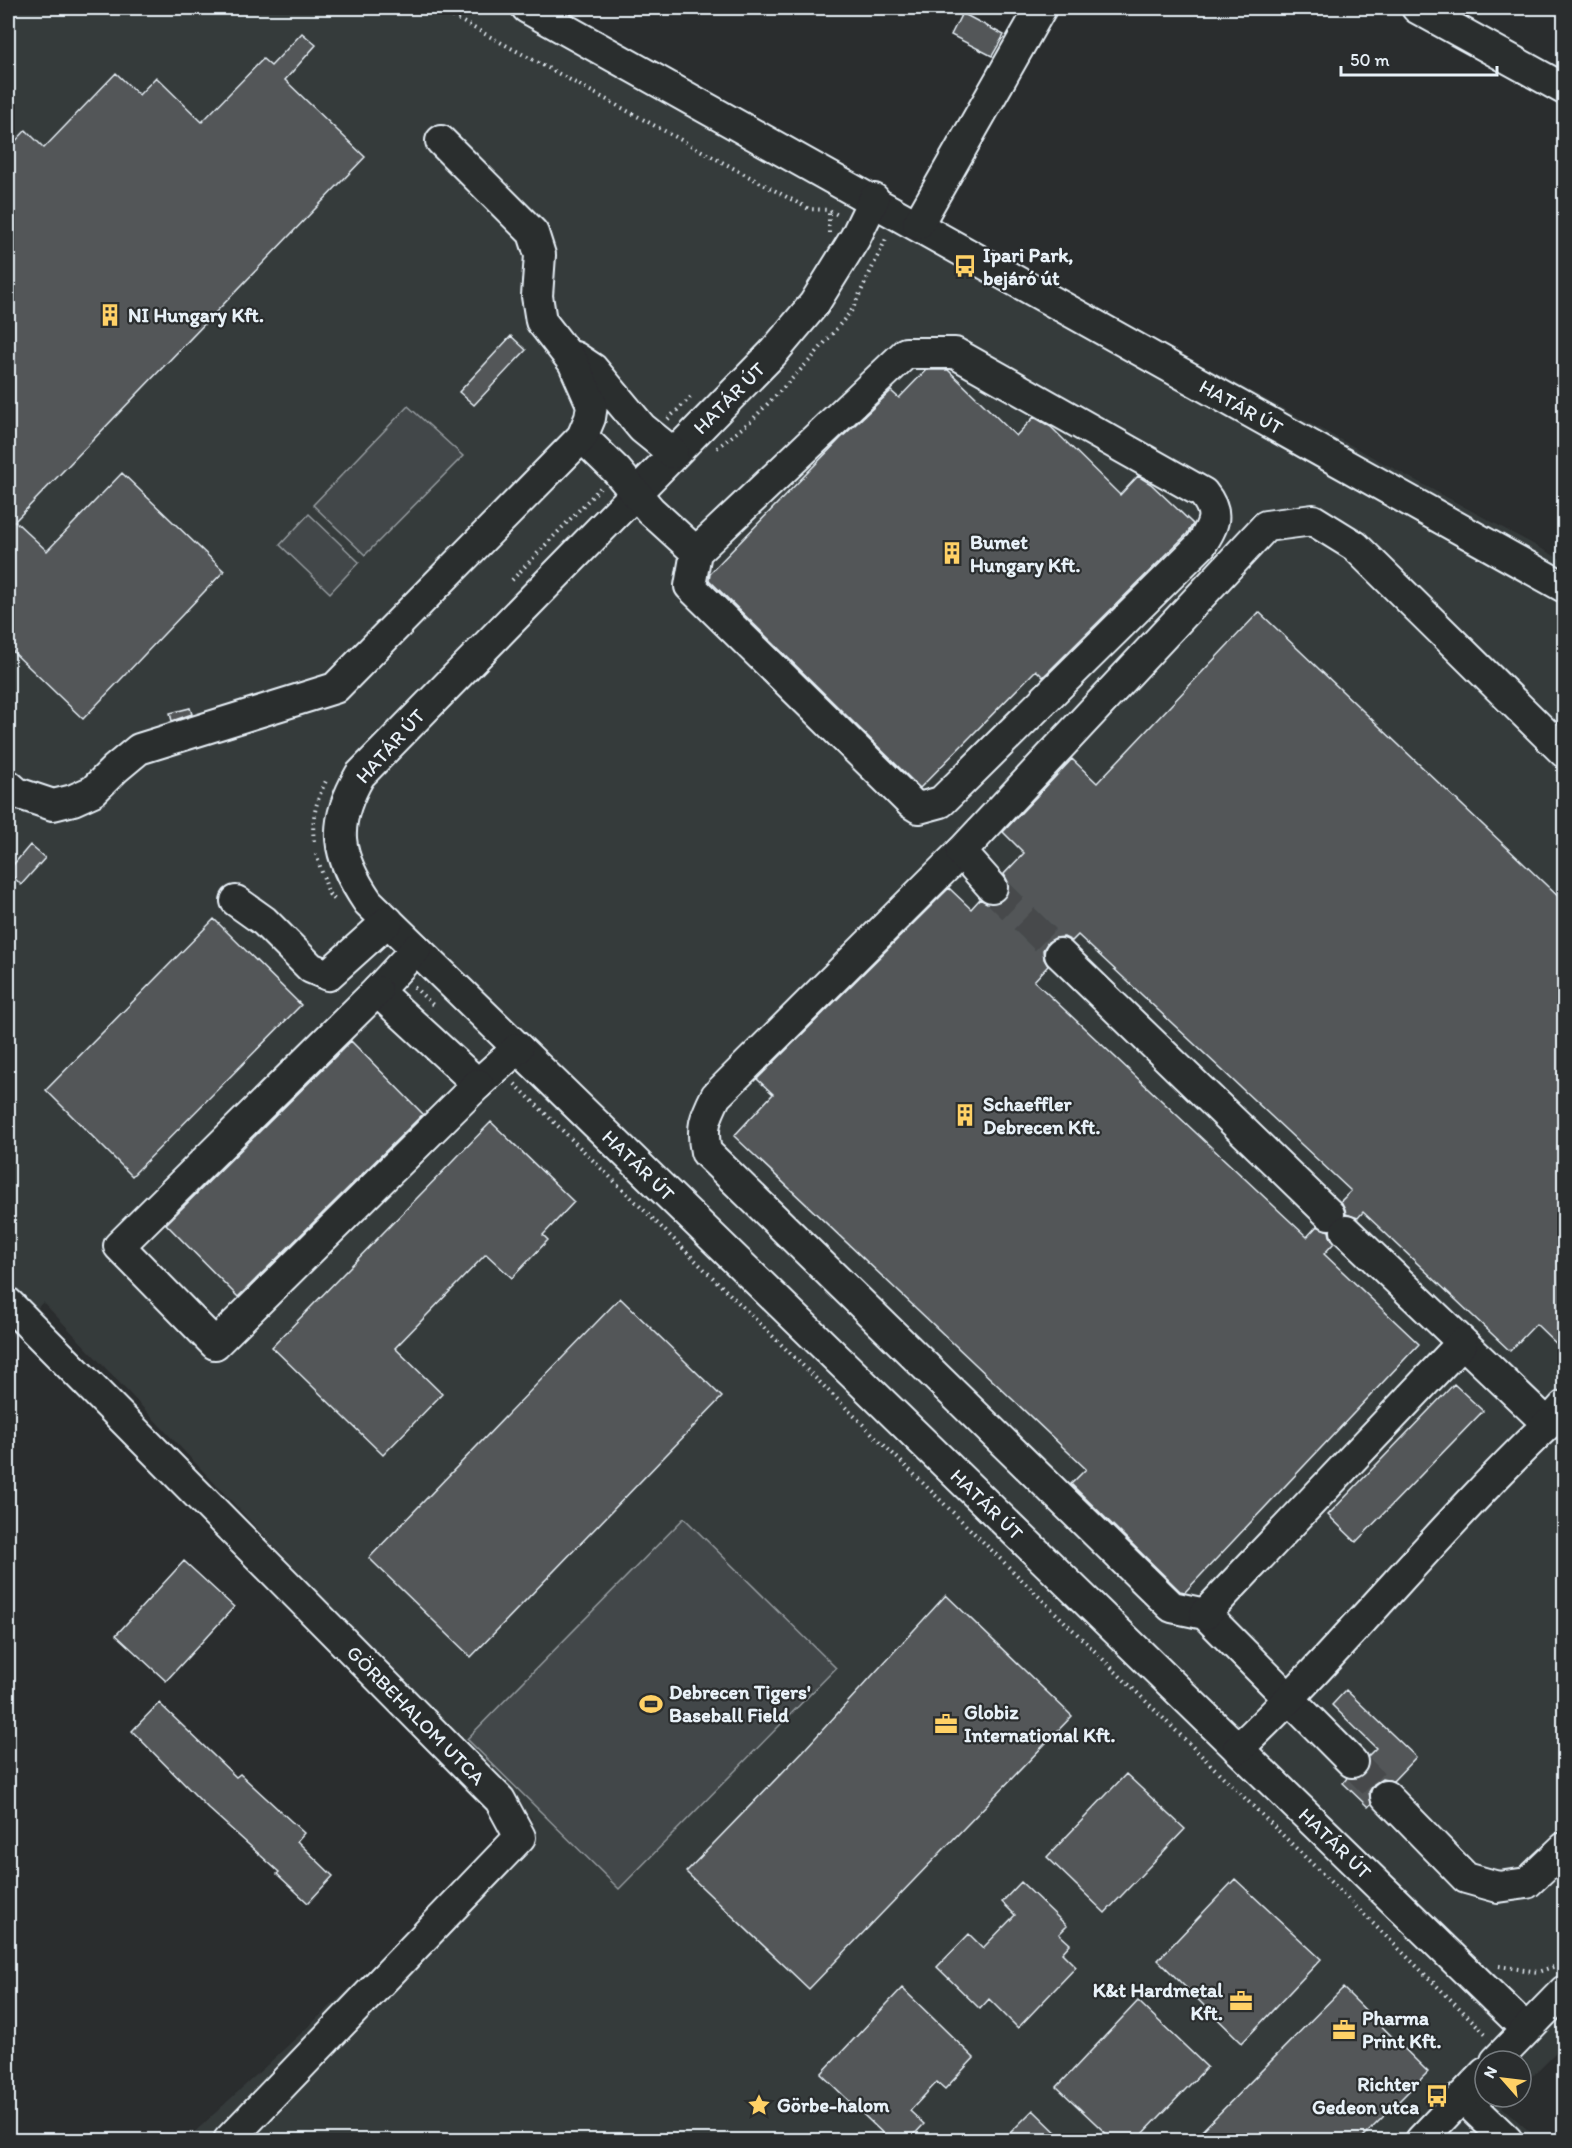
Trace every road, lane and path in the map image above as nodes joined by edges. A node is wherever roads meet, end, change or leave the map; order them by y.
1 (437, 8) edge
2 (527, 8) edge
3 (1041, 8) edge
4 (1417, 8) edge
5 (1564, 89) edge
6 (441, 141) dead end
7 (874, 200) junction
8 (918, 224) junction
9 (886, 239) dead end
10 (829, 240) dead end
11 (566, 351) junction
12 (701, 388) dead end
13 (641, 426) junction
14 (586, 427) junction
15 (673, 453) junction
16 (710, 455) dead end
17 (626, 482) junction
18 (696, 552) junction
19 (1564, 586) edge
20 (505, 588) dead end
21 (1564, 752) edge
22 (329, 776) dead end
23 (8, 785) edge
24 (961, 852) junction
25 (992, 887) tunnel mouth
26 (236, 901) dead end
27 (343, 908) dead end
28 (388, 921) junction
29 (1060, 954) tunnel mouth
30 (396, 970) junction
31 (438, 1010) dead end
32 (497, 1066) junction
33 (8, 1303) edge
34 (1462, 1343) junction
35 (1556, 1415) edge
36 (1205, 1614) junction
37 (1289, 1698) junction
38 (1238, 1749) junction
39 (1352, 1762) tunnel mouth
40 (1386, 1796) tunnel mouth
41 (1564, 1848) edge
42 (1564, 1962) edge
43 (1493, 1963) dead end
44 (1564, 1991) edge
45 (1526, 2029) junction
46 (1485, 2049) edge
47 (1507, 2049) edge
48 (1473, 2085) edge
49 (1462, 2097) junction
50 (229, 2140) edge
51 (1421, 2140) edge
52 (1507, 2140) edge

1 - 10 path
2 - 7 street, HATÁR ÚT
3 - 8 street
4 - 5 street
6 - 11 street
7 - 8 street, HATÁR ÚT
7 - 15 street, HATÁR ÚT
8 - 19 street, HATÁR ÚT
9 - 16 path
11 - 13 street
11 - 14 street
12 - 13 path
13 - 14 street
13 - 15 street
14 - 17 street
14 - 23 street
15 - 17 street, HATÁR ÚT
17 - 18 street
17 - 20 path
17 - 28 street, HATÁR ÚT
18 - 18 street
21 - 24 street
22 - 27 path
24 - 25 street
24 - 36 street
26 - 28 street
28 - 30 street, HATÁR ÚT
29 - 34 street
30 - 31 path
30 - 32 street, HATÁR ÚT
30 - 32 street
30 - 32 street
32 - 38 street, HATÁR ÚT
32 - 46 path
33 - 50 street, GÖRBEHALOM UTCA
34 - 35 street
34 - 36 street
35 - 37 street
36 - 37 street
37 - 38 street
37 - 39 street
38 - 45 street, HATÁR ÚT
40 - 41 street
42 - 43 path
44 - 45 street
45 - 47 street
48 - 49 street
49 - 51 street
49 - 52 street

